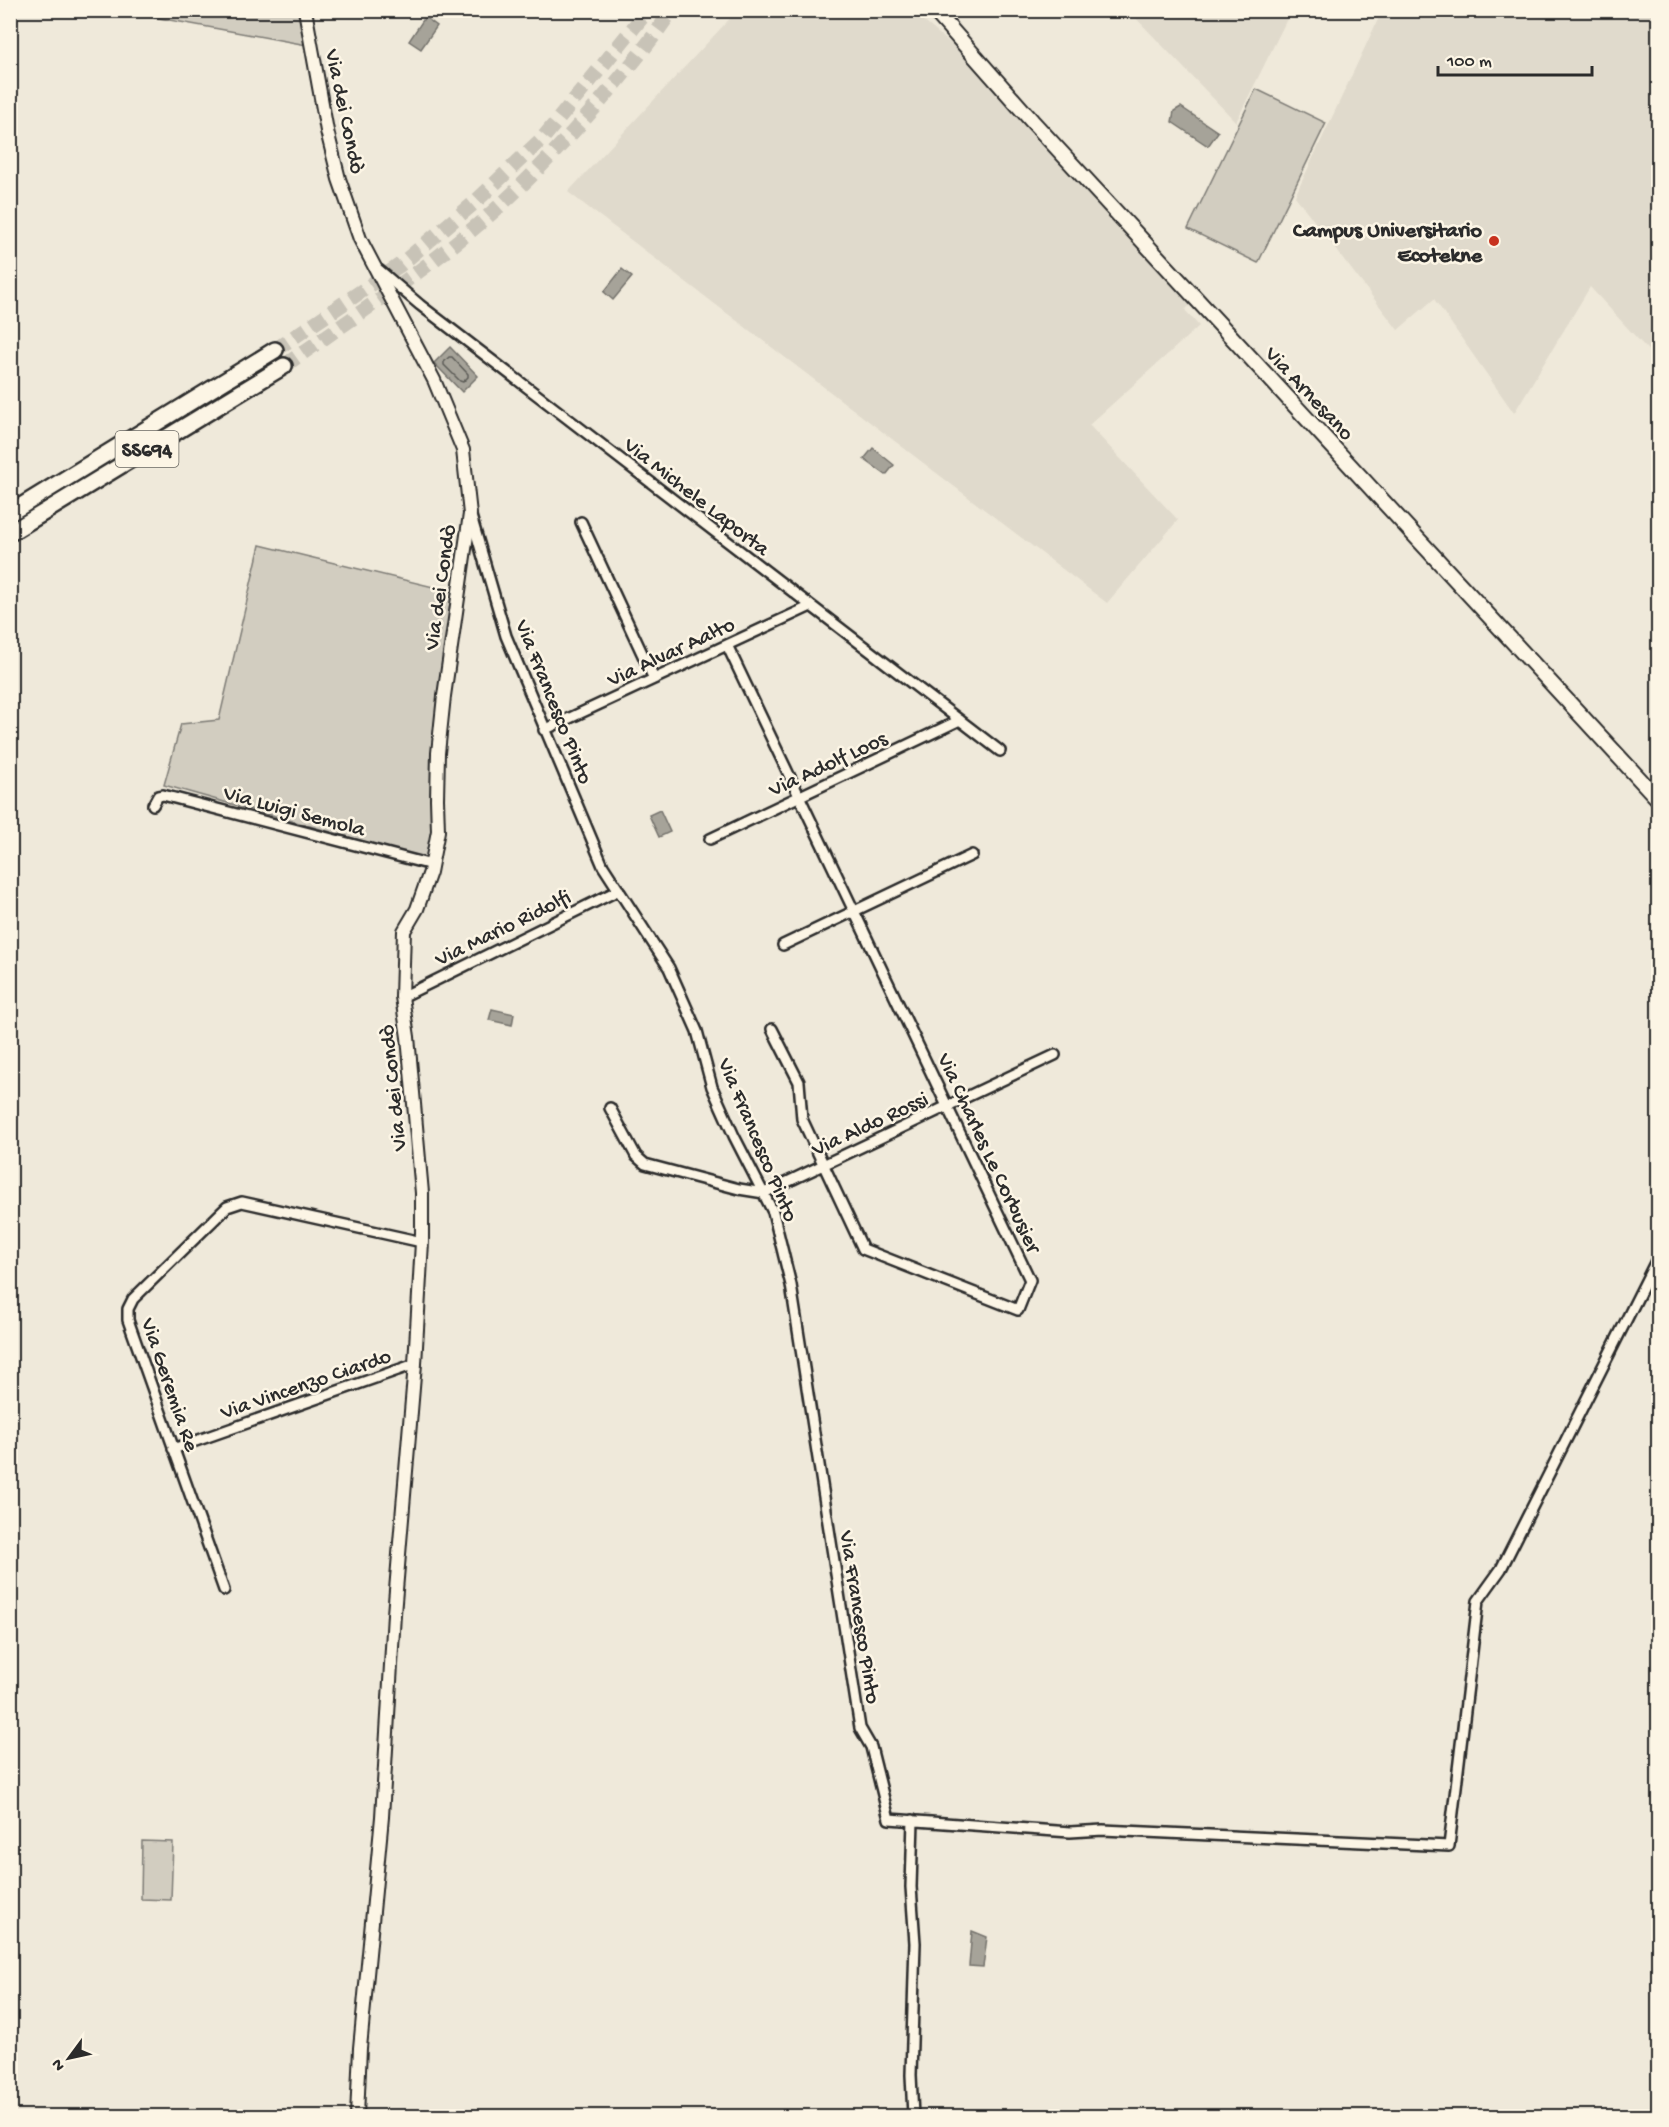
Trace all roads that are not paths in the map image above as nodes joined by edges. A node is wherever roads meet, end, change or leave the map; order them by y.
1 (305, 10) edge
2 (934, 10) edge
3 (374, 267) junction
4 (275, 350) tunnel mouth
5 (284, 366) tunnel mouth
6 (10, 513) edge
7 (470, 514) junction
8 (581, 522) dead end
9 (10, 533) edge
10 (812, 606) junction
11 (728, 645) junction
12 (654, 679) junction
13 (960, 720) junction
14 (544, 730) junction
15 (1000, 751) dead end
16 (800, 797) junction
17 (1659, 799) edge
18 (153, 805) dead end
19 (710, 839) dead end
20 (972, 855) dead end
21 (432, 865) junction
22 (619, 890) junction
23 (855, 911) junction
24 (783, 945) dead end
25 (402, 997) junction
26 (772, 1029) dead end
27 (1055, 1055) dead end
28 (948, 1107) junction
29 (609, 1108) dead end
30 (824, 1165) junction
31 (764, 1193) junction
32 (422, 1242) junction
33 (1659, 1257) edge
34 (415, 1364) junction
35 (174, 1449) junction
36 (225, 1590) dead end
37 (913, 1820) junction
38 (357, 2116) edge
39 (913, 2116) edge

1 - 3 street, Via dei Condò
2 - 17 main road, Via Arnesano
3 - 7 street, Via dei Condò
3 - 10 street, Via Michele Laporta
4 - 6 highway, SS694
5 - 9 highway, SS694
7 - 14 street, Via Francesco Pinto
7 - 21 street, Via dei Condò
8 - 12 street
10 - 11 street, Via Alvar Aalto
10 - 13 street, Via Michele Laporta
11 - 12 street, Via Alvar Aalto
11 - 16 street, Via Charles Le Corbusier
12 - 14 street, Via Alvar Aalto
13 - 15 street, Via Michele Laporta
13 - 16 street, Via Adolf Loos
14 - 22 street, Via Francesco Pinto
16 - 19 street, Via Adolf Loos
16 - 23 street, Via Charles Le Corbusier
18 - 21 street, Via Luigi Semola
20 - 23 street
21 - 25 street, Via dei Condò
22 - 25 street, Via Mario Ridolfi
22 - 31 street, Via Francesco Pinto
23 - 24 street
23 - 28 street, Via Charles Le Corbusier
25 - 32 street, Via dei Condò
26 - 30 street, Via Charles Le Corbusier
27 - 28 street, Via Aldo Rossi
28 - 30 street, Via Aldo Rossi
28 - 30 street, Via Charles Le Corbusier
29 - 31 street
30 - 31 street, Via Aldo Rossi
31 - 37 street, Via Francesco Pinto
32 - 34 street, Via dei Condò
32 - 35 street, Via Geremia Re
33 - 37 street
34 - 35 street, Via Vincenzo Ciardo
34 - 38 street, Via dei Condò
35 - 36 street, Via Geremia Re
37 - 39 street

